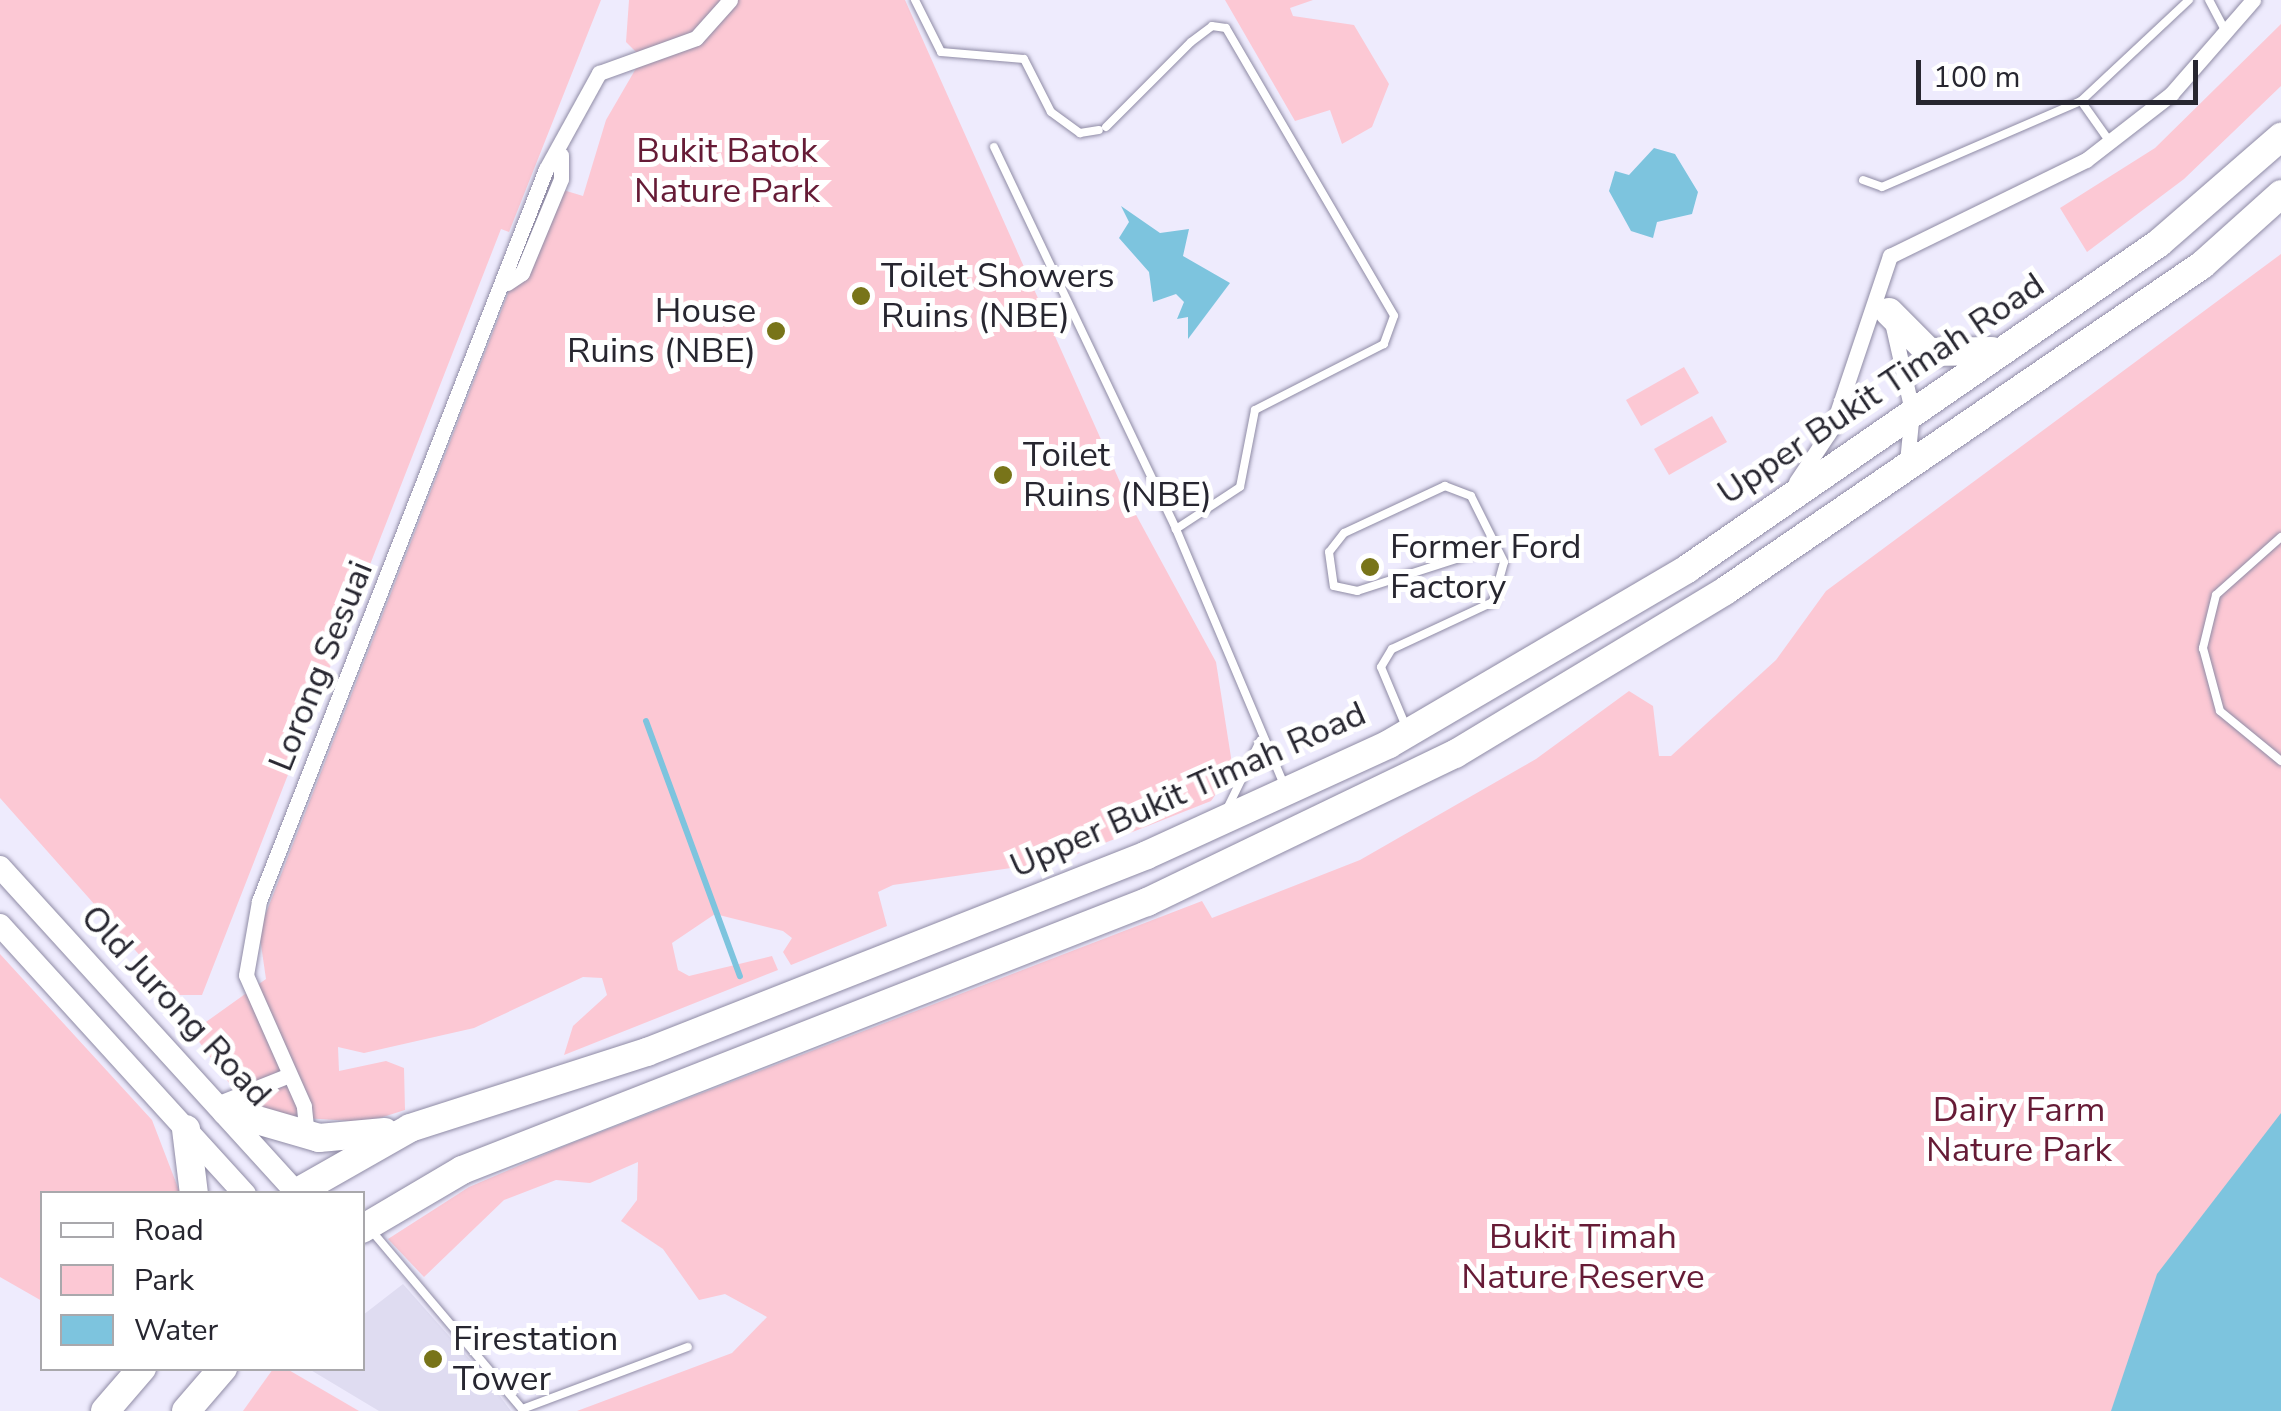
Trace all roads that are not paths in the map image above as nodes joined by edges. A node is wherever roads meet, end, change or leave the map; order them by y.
1 (730, 0) edge
2 (915, 0) edge
3 (2189, 0) edge
4 (2210, 0) edge
5 (2254, 0) edge
6 (2226, 32) junction
7 (2081, 101) junction
8 (2281, 137) edge
9 (2110, 142) junction
10 (994, 148) dead end
11 (1863, 180) dead end
12 (2281, 194) edge
13 (1883, 302) junction
14 (2046, 324) junction
15 (2100, 332) junction
16 (2007, 347) junction
17 (1912, 411) junction
18 (1907, 462) junction
19 (1781, 501) junction
20 (1176, 529) junction
21 (2281, 537) edge
22 (1496, 546) junction
23 (1652, 590) junction
24 (1726, 591) junction
25 (1399, 738) junction
26 (1260, 740) junction
27 (1456, 754) junction
28 (2281, 761) edge
29 (1288, 794) junction
30 (1221, 824) junction
31 (0, 866) edge
32 (0, 925) edge
33 (859, 969) junction
34 (902, 998) junction
35 (287, 1076) junction
36 (222, 1107) junction
37 (186, 1128) junction
38 (410, 1128) junction
39 (307, 1136) junction
40 (194, 1191) edge
41 (243, 1191) edge
42 (294, 1191) edge
43 (300, 1191) edge
44 (365, 1228) edge
45 (688, 1347) dead end
46 (139, 1371) edge
47 (221, 1371) edge
48 (105, 1411) edge
49 (186, 1411) edge

1 - 35 street, Lorong Sesuai
2 - 20 lane
3 - 7 lane
4 - 6 lane
5 - 6 street
6 - 9 street
7 - 9 lane
7 - 11 lane
8 - 14 highway, Upper Bukit Timah Road
9 - 13 street
10 - 20 lane
12 - 15 highway
13 - 16 highway
13 - 17 street
13 - 19 street
14 - 15 highway
14 - 16 highway, Upper Bukit Timah Road
15 - 18 highway
16 - 17 highway, Upper Bukit Timah Road
17 - 18 street
17 - 19 highway, Upper Bukit Timah Road
18 - 24 highway
19 - 23 highway, Upper Bukit Timah Road
20 - 26 lane
21 - 28 lane
22 - 22 lane
22 - 25 lane
23 - 24 highway
23 - 25 highway, Upper Bukit Timah Road
24 - 27 highway
25 - 27 highway
25 - 29 highway, Upper Bukit Timah Road
26 - 29 lane
26 - 30 lane
27 - 34 highway
29 - 30 highway, Upper Bukit Timah Road
30 - 33 highway, Upper Bukit Timah Road
31 - 36 main road, Old Jurong Road
32 - 37 main road
33 - 34 highway
33 - 38 highway, Upper Bukit Timah Road
34 - 44 highway
35 - 36 street
35 - 39 street, Lorong Sesuai
36 - 39 highway
36 - 42 main road, Old Jurong Road
37 - 40 highway
37 - 41 main road
38 - 39 highway
38 - 43 highway, Upper Bukit Timah Road
44 - 45 lane
46 - 48 highway
47 - 49 highway

